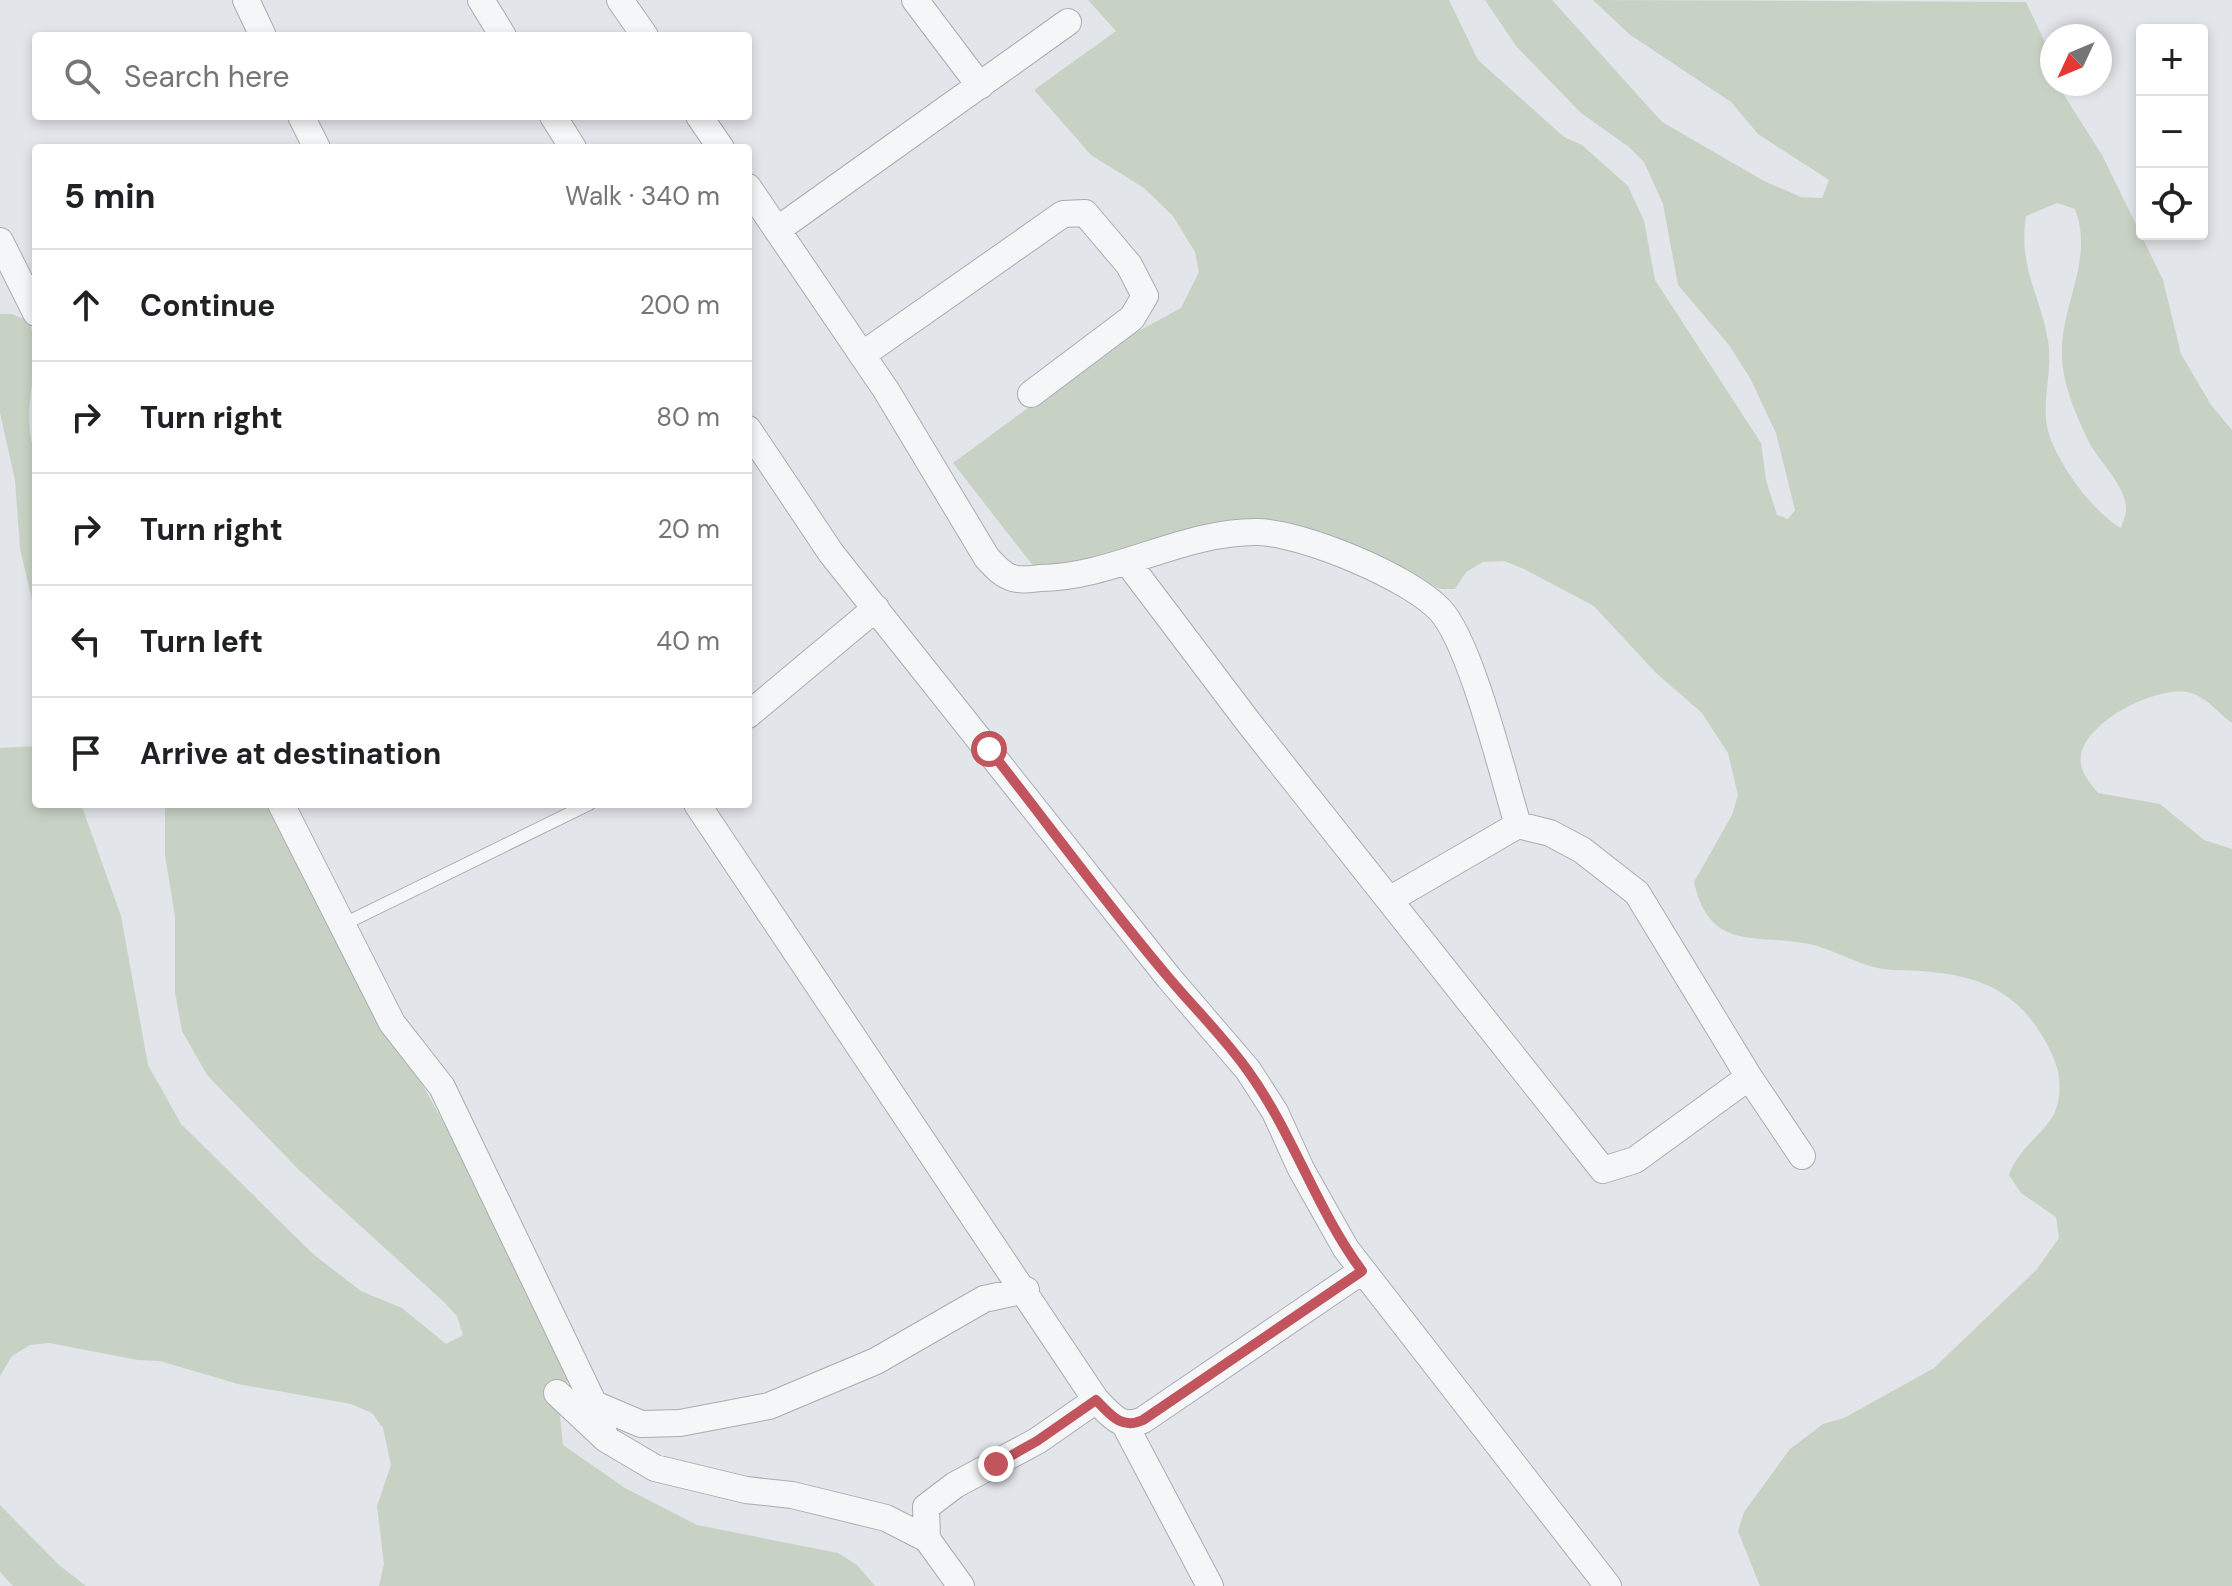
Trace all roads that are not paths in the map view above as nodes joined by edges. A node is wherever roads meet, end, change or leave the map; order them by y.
1 (246, 0) edge
2 (481, 0) edge
3 (620, 0) edge
4 (915, 0) edge
5 (1068, 22) dead end
6 (261, 32) edge
7 (501, 32) edge
8 (642, 32) edge
9 (980, 86) junction
10 (303, 120) edge
11 (556, 120) edge
12 (702, 120) edge
13 (315, 144) edge
14 (570, 144) edge
15 (718, 144) edge
16 (752, 193) edge
17 (777, 230) junction
18 (0, 241) edge
19 (32, 305) edge
20 (862, 355) junction
21 (1031, 394) dead end
22 (752, 435) edge
23 (1128, 563) junction
24 (876, 608) junction
25 (752, 712) edge
26 (283, 808) edge
27 (581, 808) edge
28 (700, 808) edge
29 (1518, 825) junction
30 (1389, 900) junction
31 (342, 925) junction
32 (1749, 1077) junction
33 (1802, 1156) dead end
34 (1362, 1271) junction
35 (1026, 1290) junction
36 (557, 1393) dead end
37 (1096, 1400) junction
38 (594, 1404) junction
39 (1125, 1425) junction
40 (606, 1439) junction
41 (927, 1539) junction
42 (961, 1586) edge
43 (1210, 1586) edge
44 (1608, 1586) edge

1 - 6 street
2 - 7 street
3 - 8 street
4 - 9 street
5 - 9 street
9 - 17 street
10 - 13 street
11 - 14 street
12 - 15 street
16 - 17 street
17 - 20 street
18 - 19 street
20 - 21 street
20 - 23 street
22 - 24 street
23 - 29 street
23 - 30 street
24 - 25 street
24 - 34 street
26 - 31 street
27 - 31 lane
28 - 35 street
29 - 30 street
29 - 32 street
30 - 32 street
31 - 38 street
32 - 33 street
34 - 39 street
34 - 44 street
35 - 37 street
35 - 38 street
36 - 40 street
37 - 39 street
37 - 41 street
38 - 40 street
39 - 43 street
40 - 41 street
41 - 42 street

